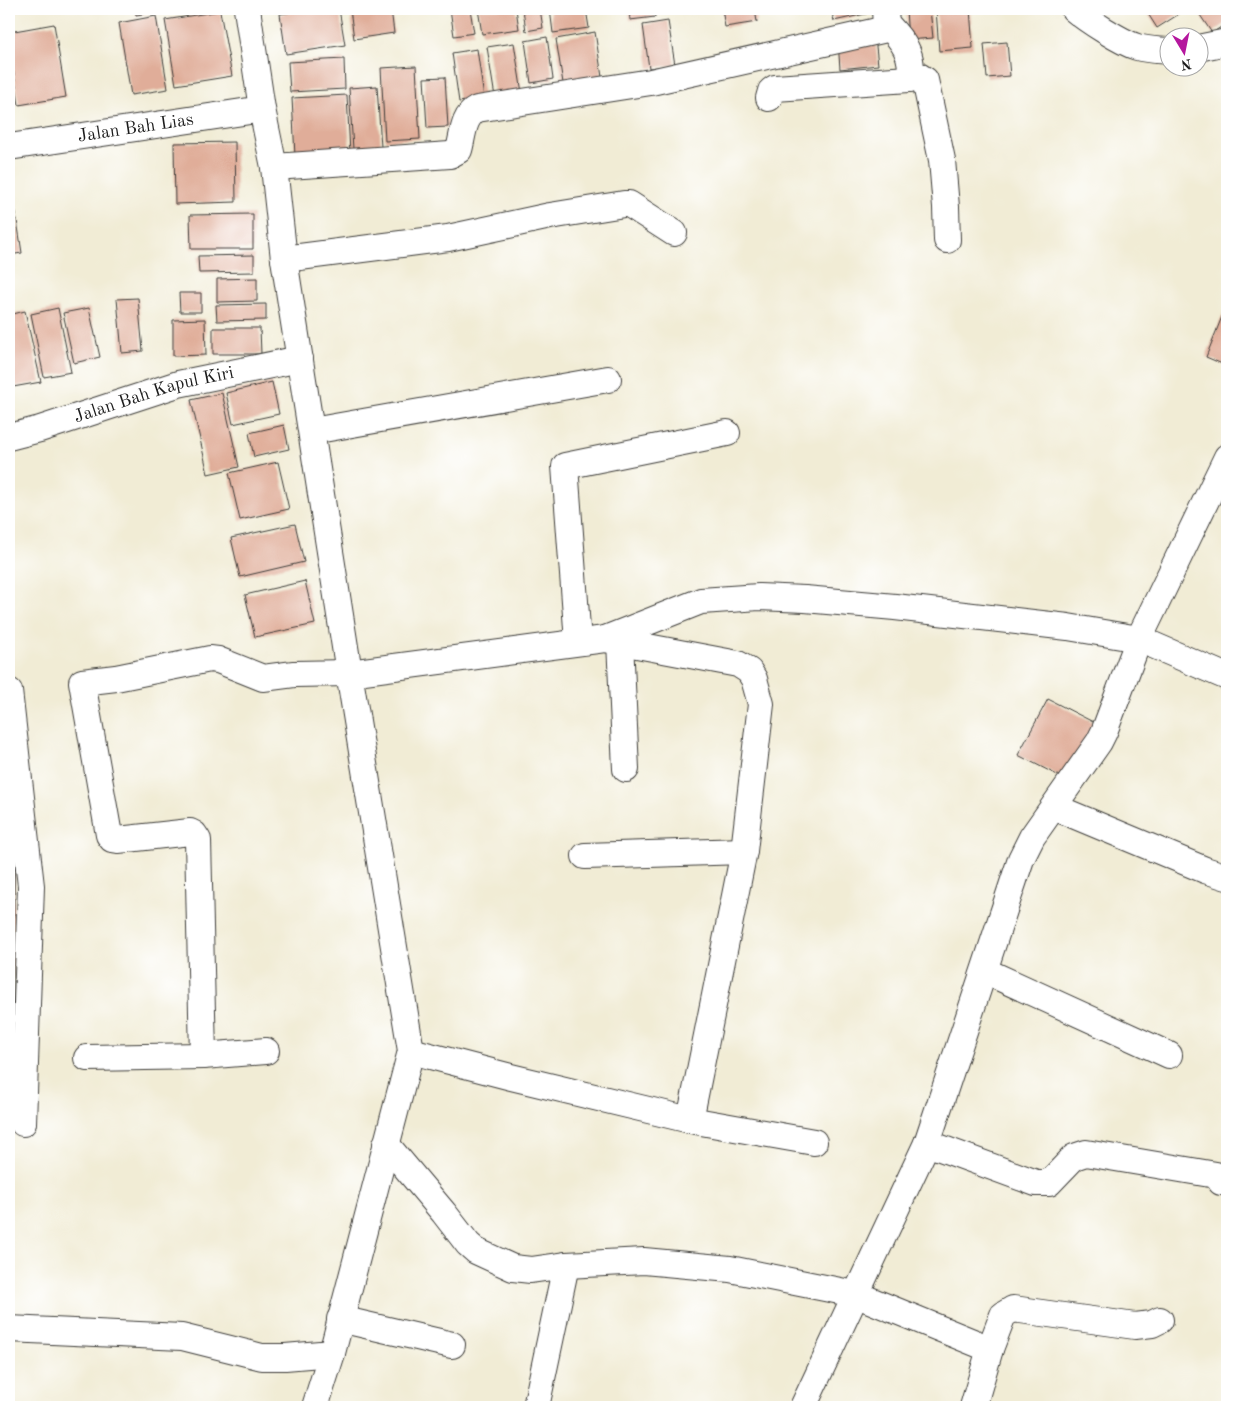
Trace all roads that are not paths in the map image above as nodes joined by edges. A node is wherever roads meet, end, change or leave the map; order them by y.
1 (247, 9) edge
2 (1074, 9) edge
3 (886, 16) edge
4 (1158, 50) edge
5 (909, 79) junction
6 (769, 98) dead end
7 (262, 109) junction
8 (9, 147) edge
9 (274, 167) junction
10 (674, 233) dead end
11 (947, 240) dead end
12 (284, 259) junction
13 (300, 359) junction
14 (608, 379) dead end
15 (312, 431) junction
16 (728, 433) dead end
17 (9, 437) edge
18 (1227, 457) edge
19 (1219, 493) edge
20 (1139, 639) junction
21 (613, 640) junction
22 (578, 642) junction
23 (349, 673) junction
24 (1227, 677) edge
25 (9, 693) edge
26 (626, 769) dead end
27 (1054, 807) junction
28 (744, 851) junction
29 (585, 856) dead end
30 (1227, 877) edge
31 (985, 971) junction
32 (266, 1050) dead end
33 (411, 1051) junction
34 (203, 1056) junction
35 (1169, 1056) dead end
36 (87, 1058) dead end
37 (690, 1120) junction
38 (23, 1123) dead end
39 (814, 1142) dead end
40 (927, 1143) junction
41 (386, 1144) junction
42 (1227, 1183) edge
43 (566, 1265) junction
44 (855, 1294) junction
45 (340, 1319) junction
46 (1160, 1320) dead end
47 (9, 1330) edge
48 (452, 1345) dead end
49 (990, 1349) junction
50 (332, 1353) junction
51 (315, 1407) edge
52 (536, 1407) edge
53 (803, 1407) edge
54 (973, 1407) edge

1 - 7 street
2 - 4 street
3 - 5 street
3 - 9 street
5 - 6 street
5 - 11 street
7 - 8 street, Jalan Bah Lias
7 - 9 street
9 - 12 street
10 - 12 street
12 - 13 street
13 - 15 street
13 - 17 street, Jalan Bah Kapul Kiri
14 - 15 street
15 - 23 street
16 - 22 street
18 - 19 street
19 - 20 street
20 - 21 street
20 - 24 street
20 - 27 street
21 - 22 street
21 - 26 street
21 - 28 street
22 - 23 street
23 - 33 street
23 - 34 street
25 - 38 street
27 - 30 street
27 - 31 street
28 - 29 street
28 - 37 street
31 - 35 street
31 - 40 street
32 - 34 street
33 - 37 street
33 - 41 street
34 - 36 street
37 - 39 street
40 - 42 street
40 - 44 street
41 - 43 street
41 - 45 street
43 - 44 street
43 - 52 street
44 - 49 street
44 - 53 street
45 - 48 street
45 - 50 street
46 - 49 street
47 - 50 street
49 - 54 street
50 - 51 street

